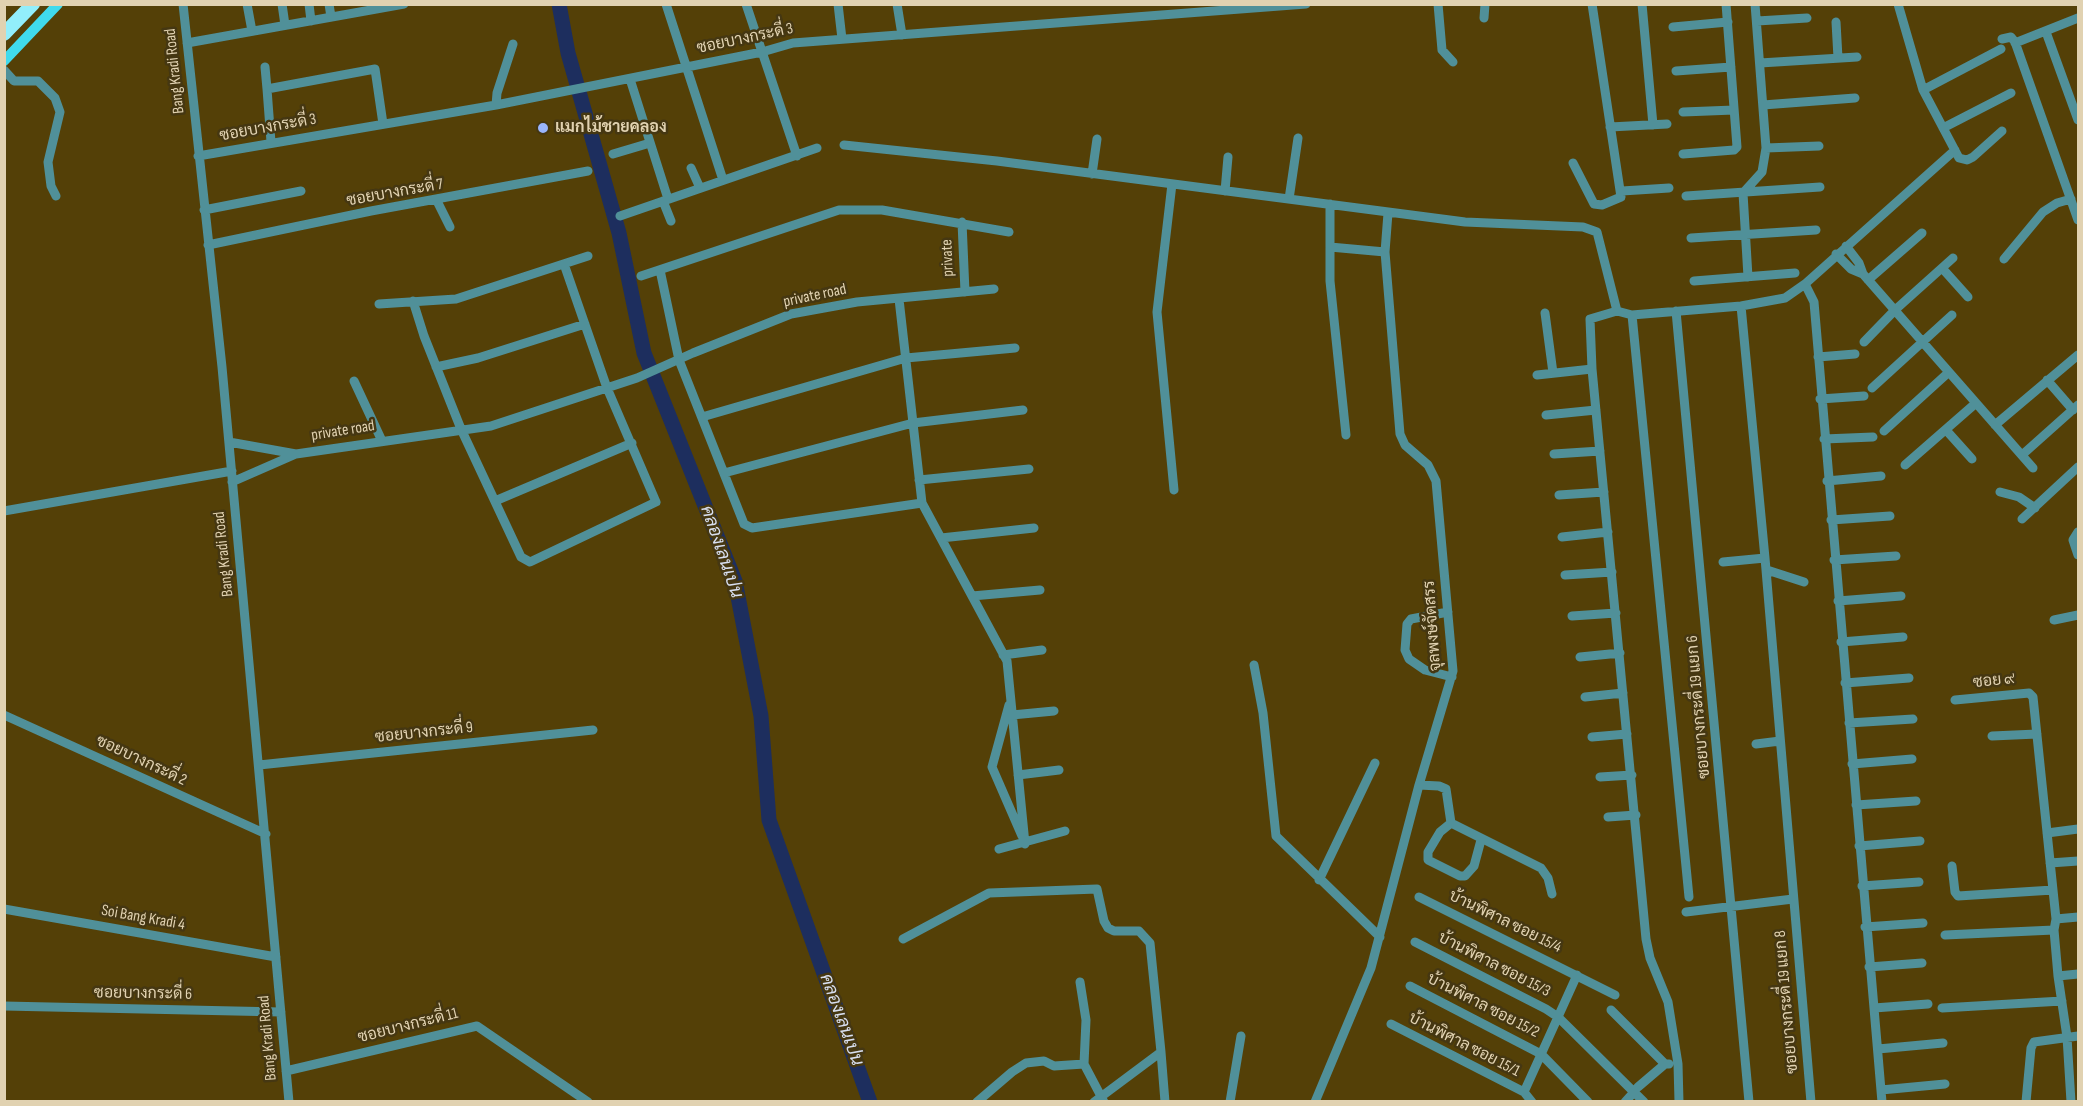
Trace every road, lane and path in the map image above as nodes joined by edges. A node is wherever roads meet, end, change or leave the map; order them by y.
1 (27, 4) edge
2 (33, 4) edge
3 (58, 4) edge
4 (183, 4) edge
5 (247, 4) edge
6 (282, 4) edge
7 (309, 4) edge
8 (329, 4) edge
9 (404, 4) edge
10 (666, 4) edge
11 (746, 4) edge
12 (838, 4) edge
13 (897, 4) edge
14 (1305, 4) edge
15 (1438, 4) edge
16 (1485, 4) edge
17 (1592, 4) edge
18 (1642, 4) edge
19 (1726, 4) edge
20 (1755, 4) edge
21 (1898, 4) edge
22 (1211, 8) edge
23 (331, 17) junction
24 (1484, 18) dead end
25 (1807, 18) dead end
26 (2079, 18) edge
27 (311, 21) junction
28 (1756, 21) junction
29 (1728, 22) junction
30 (1836, 22) dead end
31 (285, 25) junction
32 (1673, 27) dead end
33 (4, 28) edge
34 (252, 31) junction
35 (2046, 32) junction
36 (4, 34) edge
37 (902, 35) junction
38 (842, 39) junction
39 (187, 42) junction
40 (513, 44) dead end
41 (2015, 44) junction
42 (762, 52) junction
43 (1857, 57) dead end
44 (1838, 58) junction
45 (4, 61) edge
46 (1453, 62) dead end
47 (1760, 63) junction
48 (265, 67) dead end
49 (686, 67) junction
50 (1731, 67) junction
51 (4, 70) edge
52 (1676, 71) dead end
53 (630, 79) junction
54 (267, 89) junction
55 (1923, 90) junction
56 (2011, 93) dead end
57 (1855, 98) dead end
58 (496, 105) junction
59 (1763, 105) junction
60 (1734, 110) junction
61 (1683, 112) dead end
62 (2079, 120) edge
63 (383, 124) junction
64 (1668, 124) dead end
65 (1653, 125) junction
66 (1610, 127) junction
67 (1943, 128) junction
68 (2002, 131) dead end
69 (1298, 138) dead end
70 (1097, 139) dead end
71 (271, 142) junction
72 (650, 143) junction
73 (843, 145) dead end
74 (1819, 146) dead end
75 (818, 148) dead end
76 (1766, 148) junction
77 (1955, 150) junction
78 (613, 154) dead end
79 (1683, 154) dead end
80 (198, 156) junction
81 (796, 156) junction
82 (1228, 157) dead end
83 (1573, 163) dead end
84 (691, 168) dead end
85 (588, 171) dead end
86 (1092, 174) junction
87 (723, 180) junction
88 (1172, 184) junction
89 (1820, 187) dead end
90 (700, 188) junction
91 (1669, 188) dead end
92 (300, 191) dead end
93 (1225, 191) junction
94 (1622, 191) junction
95 (1743, 194) junction
96 (56, 196) dead end
97 (1686, 196) dead end
98 (1289, 199) junction
99 (665, 200) junction
100 (2071, 200) junction
101 (436, 201) junction
102 (1330, 204) junction
103 (204, 210) junction
104 (1388, 213) junction
105 (620, 216) dead end
106 (2079, 220) edge
107 (670, 221) dead end
108 (962, 222) junction
109 (450, 227) dead end
110 (1816, 230) dead end
111 (1010, 232) dead end
112 (1922, 233) dead end
113 (1746, 235) junction
114 (1691, 238) dead end
115 (208, 245) junction
116 (1846, 246) junction
117 (1330, 247) junction
118 (1385, 252) junction
119 (1836, 254) junction
120 (588, 256) dead end
121 (1953, 258) dead end
122 (2004, 259) dead end
123 (564, 264) junction
124 (1942, 268) junction
125 (660, 270) junction
126 (1795, 273) dead end
127 (641, 276) dead end
128 (1748, 277) junction
129 (1866, 277) junction
130 (1694, 281) dead end
131 (1805, 284) junction
132 (994, 289) dead end
133 (965, 292) junction
134 (1968, 297) dead end
135 (899, 298) junction
136 (413, 301) junction
137 (379, 304) dead end
138 (1740, 306) junction
139 (1894, 310) junction
140 (1617, 311) junction
141 (1676, 311) junction
142 (1545, 313) dead end
143 (1632, 315) junction
144 (1952, 315) dead end
145 (585, 324) junction
146 (1864, 342) dead end
147 (1923, 342) junction
148 (1015, 348) dead end
149 (1854, 354) dead end
150 (2079, 354) edge
151 (1818, 357) junction
152 (906, 358) junction
153 (679, 360) junction
154 (436, 366) junction
155 (1592, 369) junction
156 (1949, 372) junction
157 (1553, 373) junction
158 (1537, 375) dead end
159 (2047, 380) junction
160 (354, 381) dead end
161 (607, 388) junction
162 (1872, 388) dead end
163 (1864, 396) dead end
164 (1820, 399) junction
165 (1976, 403) junction
166 (2076, 408) edge
167 (1023, 410) dead end
168 (1596, 410) junction
169 (1546, 415) dead end
170 (702, 417) junction
171 (913, 423) junction
172 (1995, 424) junction
173 (461, 429) junction
174 (1946, 430) junction
175 (1884, 431) dead end
176 (1347, 435) dead end
177 (1873, 436) dead end
178 (1824, 439) junction
179 (382, 441) junction
180 (229, 442) junction
181 (632, 443) junction
182 (257, 448) junction
183 (1600, 451) junction
184 (296, 454) junction
185 (1554, 454) dead end
186 (2022, 455) junction
187 (1972, 459) dead end
188 (1905, 465) dead end
189 (2079, 467) edge
190 (2032, 468) dead end
191 (259, 469) junction
192 (1029, 469) dead end
193 (232, 471) junction
194 (724, 473) junction
195 (1881, 476) dead end
196 (919, 480) junction
197 (1827, 481) junction
198 (232, 482) junction
199 (1174, 490) dead end
200 (1604, 492) junction
201 (2000, 492) dead end
202 (1559, 495) dead end
203 (495, 501) junction
204 (922, 503) junction
205 (2035, 508) junction
206 (4, 511) edge
207 (1890, 516) dead end
208 (2022, 519) dead end
209 (1831, 520) junction
210 (1034, 528) dead end
211 (1608, 532) junction
212 (2079, 532) edge
213 (1562, 537) dead end
214 (941, 538) junction
215 (2079, 555) edge
216 (1896, 556) dead end
217 (1766, 558) junction
218 (1834, 560) junction
219 (1723, 562) dead end
220 (1767, 570) junction
221 (1612, 572) junction
222 (1565, 575) dead end
223 (1804, 582) dead end
224 (1040, 590) dead end
225 (972, 596) junction
226 (1901, 596) dead end
227 (1838, 601) junction
228 (1448, 612) junction
229 (1616, 613) junction
230 (2079, 615) edge
231 (1572, 616) dead end
232 (2054, 620) dead end
233 (1903, 637) dead end
234 (1841, 642) junction
235 (1042, 650) dead end
236 (1620, 653) junction
237 (1004, 655) junction
238 (1580, 657) dead end
239 (1254, 665) dead end
240 (1452, 677) junction
241 (1909, 678) dead end
242 (1845, 683) junction
243 (1623, 693) junction
244 (1585, 697) dead end
245 (1011, 699) junction
246 (1955, 700) dead end
247 (1054, 711) dead end
248 (4, 715) edge
249 (1012, 715) junction
250 (1912, 719) dead end
251 (1848, 723) junction
252 (593, 730) dead end
253 (1627, 734) junction
254 (2037, 734) junction
255 (1992, 736) dead end
256 (1592, 737) dead end
257 (1780, 741) junction
258 (1756, 744) dead end
259 (1912, 759) dead end
260 (1375, 763) dead end
261 (1852, 764) junction
262 (259, 765) junction
263 (1059, 770) dead end
264 (1018, 775) junction
265 (1632, 775) junction
266 (1600, 777) dead end
267 (1419, 785) junction
268 (1916, 801) dead end
269 (1856, 805) junction
270 (1636, 815) junction
271 (1608, 817) dead end
272 (1451, 823) junction
273 (2079, 829) edge
274 (2047, 833) junction
275 (266, 834) junction
276 (1025, 839) junction
277 (1481, 840) junction
278 (1920, 841) dead end
279 (1859, 846) junction
280 (999, 849) dead end
281 (2079, 861) edge
282 (2050, 863) junction
283 (1953, 866) dead end
284 (1319, 880) junction
285 (1919, 882) dead end
286 (1862, 886) junction
287 (2053, 890) junction
288 (1552, 894) dead end
289 (1419, 897) dead end
290 (1689, 897) dead end
291 (1792, 899) junction
292 (1731, 907) junction
293 (4, 909) edge
294 (1686, 912) dead end
295 (2079, 917) edge
296 (2056, 919) junction
297 (1923, 923) dead end
298 (1865, 927) junction
299 (2054, 930) junction
300 (1945, 935) dead end
301 (1380, 937) junction
302 (903, 939) dead end
303 (1414, 942) dead end
304 (276, 957) junction
305 (1922, 963) dead end
306 (1869, 967) junction
307 (2079, 974) edge
308 (1577, 975) junction
309 (2058, 976) junction
310 (1080, 982) dead end
311 (1410, 986) dead end
312 (1615, 995) dead end
313 (2062, 1001) junction
314 (1928, 1004) dead end
315 (4, 1006) edge
316 (1874, 1008) junction
317 (1942, 1008) dead end
318 (1611, 1010) dead end
319 (281, 1012) junction
320 (1558, 1017) junction
321 (1391, 1024) dead end
322 (1241, 1036) dead end
323 (2079, 1036) edge
324 (2067, 1037) junction
325 (1943, 1043) dead end
326 (1878, 1049) junction
327 (1161, 1052) junction
328 (1542, 1054) junction
329 (1084, 1064) junction
330 (1665, 1064) junction
331 (1678, 1064) junction
332 (286, 1071) junction
333 (1945, 1084) dead end
334 (1637, 1089) junction
335 (1881, 1090) junction
336 (1524, 1092) junction
337 (1100, 1099) edge
338 (289, 1101) edge
339 (588, 1101) edge
340 (977, 1101) edge
341 (1165, 1101) edge
342 (1230, 1101) edge
343 (1316, 1101) edge
344 (1532, 1101) edge
345 (1588, 1101) edge
346 (1624, 1101) edge
347 (1644, 1101) edge
348 (1679, 1101) edge
349 (1749, 1101) edge
350 (1811, 1101) edge
351 (1882, 1101) edge
352 (2026, 1101) edge
353 (2071, 1101) edge

1 - 33 highway
2 - 36 highway
3 - 45 main road
4 - 39 street, Bang Kradi Road
5 - 34 street
6 - 31 street
7 - 27 street
8 - 23 street
9 - 23 street
10 - 49 street
11 - 42 street
12 - 38 street
13 - 37 street
14 - 22 street, ซอยบางกระดี่ 3
15 - 46 street
16 - 24 street
17 - 66 street
18 - 65 street
19 - 29 street
20 - 28 street
21 - 55 street
22 - 37 street, ซอยบางกระดี่ 3
23 - 27 street
25 - 28 street
26 - 35 street
27 - 31 street
28 - 47 street
29 - 32 street
29 - 50 street
30 - 44 street
31 - 34 street
34 - 39 street
35 - 41 street
35 - 62 street
37 - 38 street, ซอยบางกระดี่ 3
38 - 42 street, ซอยบางกระดี่ 3
39 - 80 street, Bang Kradi Road
40 - 58 street
41 - 55 street
41 - 100 street
42 - 49 street, ซอยบางกระดี่ 3
42 - 81 street
43 - 44 street
44 - 47 street
47 - 59 street
48 - 54 street
49 - 53 street, ซอยบางกระดี่ 3
49 - 87 street
50 - 52 street
50 - 60 street
51 - 96 street
53 - 58 street, ซอยบางกระดี่ 3
53 - 72 street
54 - 63 street
54 - 71 street
55 - 67 street
56 - 67 street
57 - 59 street
58 - 63 street, ซอยบางกระดี่ 3
59 - 76 street
60 - 61 street
60 - 79 street
63 - 71 street, ซอยบางกระดี่ 3
64 - 65 street
65 - 66 street
66 - 94 street
67 - 77 street
68 - 77 street
69 - 98 street
70 - 86 street
71 - 80 street, ซอยบางกระดี่ 3
72 - 78 street
72 - 99 street
73 - 86 street
74 - 76 street
75 - 81 street
76 - 95 street
77 - 116 street
80 - 103 street, Bang Kradi Road
81 - 87 street
82 - 93 street
83 - 94 street
84 - 90 street
85 - 101 street, ซอยบางกระดี่ 7
86 - 88 street
87 - 90 street
88 - 93 street
88 - 199 street
89 - 95 street
90 - 99 street
91 - 94 street
92 - 103 street
93 - 98 street
95 - 97 street
95 - 113 street
98 - 102 street
99 - 105 street
99 - 107 street
100 - 106 street
100 - 122 street
101 - 109 street
101 - 115 street, ซอยบางกระดี่ 7
102 - 104 street
102 - 117 street
103 - 115 street, Bang Kradi Road
104 - 118 street, จุลพงษ์จัดสรร
104 - 140 street
108 - 111 street
108 - 125 street
108 - 133 street, private
110 - 113 street
112 - 129 street
113 - 114 street
113 - 128 street
115 - 180 street, Bang Kradi Road
116 - 119 street
116 - 129 street
117 - 118 street
117 - 176 street
118 - 228 street, จุลพงษ์จัดสรร
119 - 129 street
119 - 131 street
120 - 123 street
121 - 124 street
123 - 136 street
123 - 145 street
124 - 134 street
124 - 139 street
125 - 127 street
125 - 153 street
126 - 128 street
128 - 130 street
129 - 139 street
131 - 138 street
131 - 151 street
132 - 133 street, private road
133 - 135 street, private road
135 - 152 street
135 - 153 street, private road
136 - 137 street
136 - 154 street
138 - 141 street
138 - 217 street
139 - 146 street
139 - 147 street
140 - 143 street
140 - 155 street
141 - 143 street
141 - 292 street, ซอยบางกระดี่ 19 แยก 6
142 - 157 street
143 - 290 street
144 - 147 street
145 - 154 street
145 - 161 street
147 - 156 street
147 - 162 street
148 - 152 street
149 - 151 street
150 - 159 street
151 - 164 street
152 - 170 street
152 - 171 street
153 - 161 street, private road
153 - 170 street
154 - 173 street
155 - 157 street
155 - 168 street
156 - 165 street
156 - 175 street
157 - 158 street
159 - 166 street
159 - 172 street
160 - 179 street
161 - 173 street, private road
161 - 181 street
163 - 164 street
164 - 178 street
165 - 172 street
165 - 174 street
166 - 186 street
167 - 171 street
168 - 169 street
168 - 183 street
170 - 194 street
171 - 194 street
171 - 196 street
172 - 186 street
173 - 179 street, private road
173 - 203 street
174 - 187 street
174 - 188 street
177 - 178 street
178 - 197 street
179 - 184 street, private road
180 - 182 street
180 - 193 street, Bang Kradi Road
181 - 203 street
181 - 203 street
182 - 184 street
182 - 191 street
183 - 185 street
183 - 200 street
184 - 191 street
186 - 190 street
189 - 205 street
191 - 198 street
192 - 196 street
193 - 198 street, Bang Kradi Road
193 - 206 street
194 - 204 street
195 - 197 street
196 - 204 street
197 - 209 street
198 - 262 street, Bang Kradi Road
200 - 202 street
200 - 211 street
201 - 205 street
204 - 214 street
205 - 208 street
207 - 209 street
209 - 218 street
210 - 214 street
211 - 213 street
211 - 221 street
212 - 215 street
214 - 225 street
216 - 218 street
217 - 219 street
217 - 220 street
218 - 227 street
220 - 223 street
220 - 257 street
221 - 222 street
221 - 229 street
224 - 225 street
225 - 237 street
226 - 227 street
227 - 234 street
228 - 240 street, จุลพงษ์จัดสรร
228 - 240 street
229 - 231 street
229 - 236 street
230 - 232 street
233 - 234 street
234 - 242 street
235 - 237 street
236 - 238 street
236 - 243 street
237 - 245 street
239 - 284 street
240 - 267 street, จุลพงษ์จัดสรร
241 - 242 street
242 - 251 street
243 - 244 street
243 - 253 street
245 - 249 street
245 - 276 street
246 - 254 street, ซอย ๙
247 - 249 street
248 - 275 street, ซอยบางกระดี่ 2
249 - 264 street
250 - 251 street
251 - 261 street
252 - 262 street, ซอยบางกระดี่ 9
253 - 256 street
253 - 265 street
254 - 255 street
254 - 274 street
257 - 258 street
257 - 291 street
259 - 261 street
260 - 284 street
261 - 269 street
262 - 275 street, Bang Kradi Road
263 - 264 street
264 - 276 street
265 - 266 street
265 - 270 street
267 - 272 street
267 - 301 street, จุลพงษ์จัดสรร
268 - 269 street
269 - 279 street
270 - 271 street
270 - 331 street
272 - 277 street
272 - 277 street
273 - 274 street
274 - 282 street
275 - 304 street, Bang Kradi Road
276 - 280 street
277 - 288 street
278 - 279 street
279 - 286 street
281 - 282 street
282 - 287 street
283 - 287 street
284 - 301 street
285 - 286 street
286 - 298 street
287 - 296 street
289 - 308 street, บ้านพิศาล ซอย 15/4
291 - 292 street
291 - 350 street, ซอยบางกระดี่ 19 แยก 8
292 - 294 street
292 - 349 street, ซอยบางกระดี่ 19 แยก 6
293 - 304 street, Soi Bang Kradi 4
295 - 296 street
296 - 299 street
297 - 298 street
298 - 306 street
299 - 300 street
299 - 309 street
301 - 343 street, จุลพงษ์จัดสรร
302 - 327 street
303 - 320 street, บ้านพิศาล ซอย 15/3
304 - 319 street, Bang Kradi Road
305 - 306 street
306 - 316 street
307 - 309 street
308 - 312 street, บ้านพิศาล ซอย 15/4
308 - 320 street
309 - 313 street
310 - 329 street
311 - 328 street, บ้านพิศาล ซอย 15/2
313 - 317 street
313 - 324 street
314 - 316 street
315 - 319 street, ซอยบางกระดี่ 6
316 - 326 street
318 - 330 street
319 - 332 street, Bang Kradi Road
320 - 328 street
320 - 334 street, บ้านพิศาล ซอย 15/3
321 - 336 street, บ้านพิศาล ซอย 15/1
322 - 342 street
323 - 324 street
324 - 352 street
324 - 353 street
325 - 326 street
326 - 335 street
327 - 337 street
327 - 341 street
328 - 336 street
328 - 345 street, บ้านพิศาล ซอย 15/2
329 - 337 street
329 - 340 street
330 - 331 street
330 - 334 street
331 - 348 street
332 - 338 street, Bang Kradi Road
332 - 339 street, ซอยบางกระดี่ 11
333 - 335 street
334 - 346 street
334 - 347 street, บ้านพิศาล ซอย 15/3
335 - 351 street
336 - 344 street

